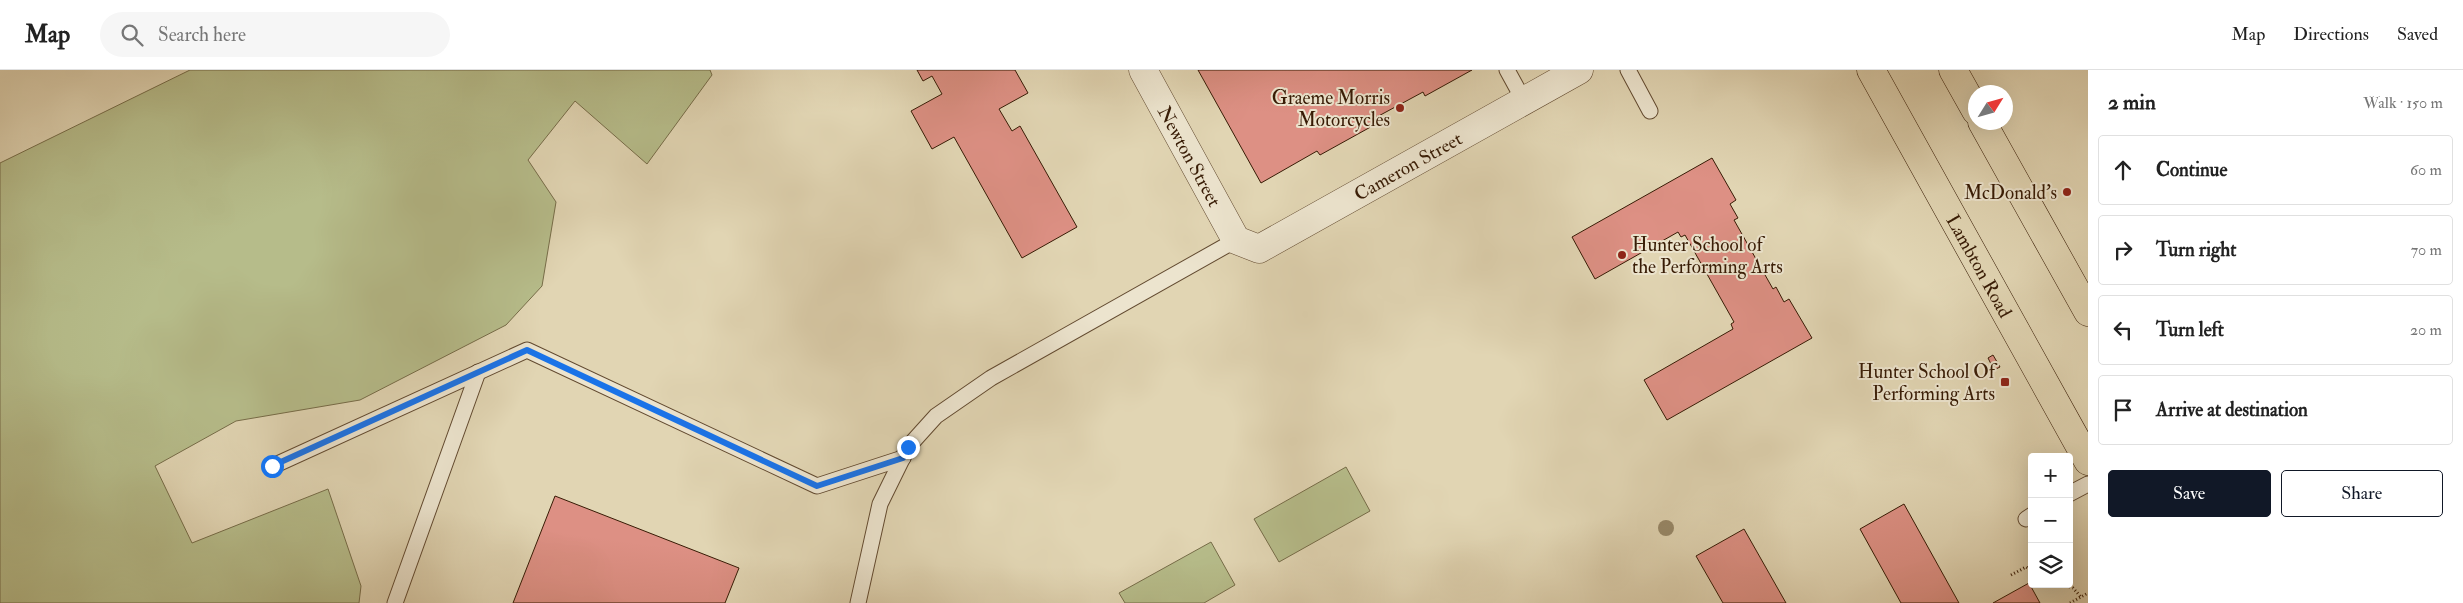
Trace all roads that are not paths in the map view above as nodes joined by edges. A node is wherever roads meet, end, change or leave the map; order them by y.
1 (1143, 70) edge
2 (1507, 70) edge
3 (1579, 70) edge
4 (1628, 70) edge
5 (1871, 70) edge
6 (1953, 70) edge
7 (1968, 97) edge
8 (1524, 101) junction
9 (1650, 111) dead end
10 (1986, 130) edge
11 (1236, 240) junction
12 (2088, 312) edge
13 (478, 372) junction
14 (903, 458) junction
15 (2088, 461) edge
16 (272, 466) dead end
17 (2088, 484) edge
18 (2073, 492) edge
19 (394, 603) edge
20 (858, 603) edge

1 - 11 street, Newton Street
2 - 8 lane
3 - 8 street, Cameron Street
4 - 9 lane
5 - 15 main road, Lambton Road
6 - 7 main road
8 - 11 street, Cameron Street
10 - 12 main road
11 - 14 lane
13 - 14 lane
13 - 16 lane
13 - 19 lane
14 - 20 lane
17 - 18 lane

